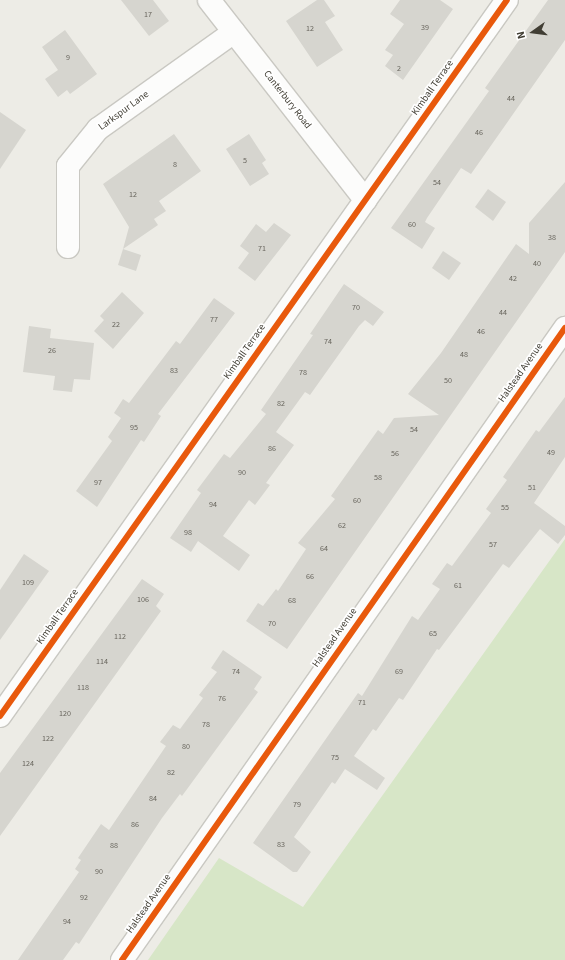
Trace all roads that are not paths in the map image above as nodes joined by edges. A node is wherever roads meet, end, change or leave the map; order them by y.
1 (209, 0) edge
2 (507, 0) edge
3 (234, 32) junction
4 (365, 200) junction
5 (68, 247) dead end
6 (565, 328) edge
7 (4, 702) edge
8 (122, 960) edge

1 - 3 street, Canterbury Road
2 - 4 street, Kimball Terrace
3 - 4 street, Canterbury Road
3 - 5 street, Larkspur Lane
4 - 7 street, Kimball Terrace
6 - 8 street, Halstead Avenue

